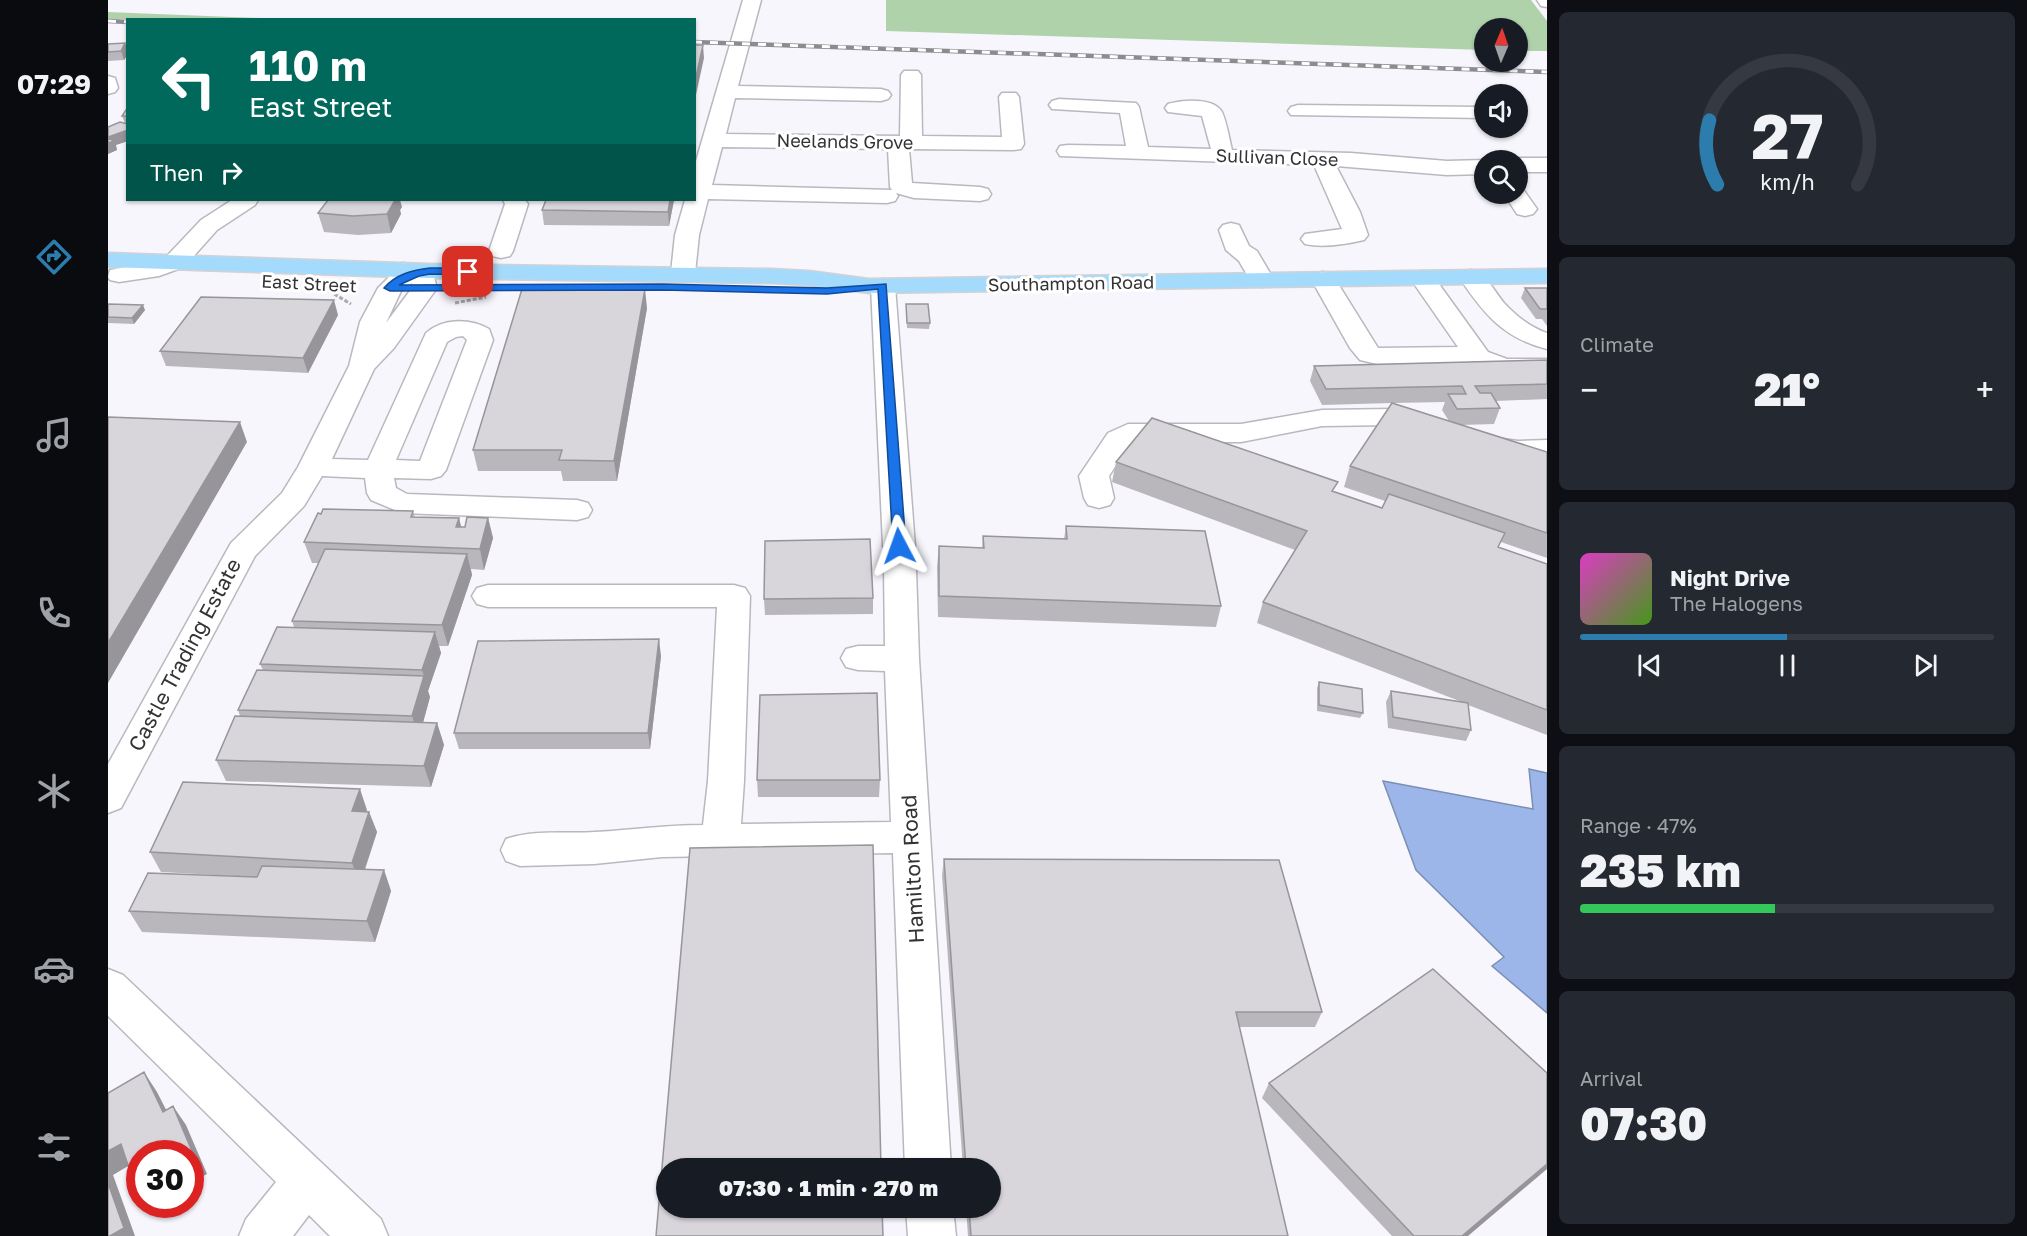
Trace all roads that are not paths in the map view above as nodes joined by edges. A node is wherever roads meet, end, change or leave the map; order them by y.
1 (752, 0) edge
2 (911, 75) dead end
3 (108, 82) edge
4 (108, 88) edge
5 (728, 92) junction
6 (881, 95) dead end
7 (1009, 97) dead end
8 (1059, 105) dead end
9 (1175, 108) dead end
10 (1298, 111) dead end
11 (1474, 113) edge
12 (1365, 137) junction
13 (714, 140) junction
14 (905, 143) junction
15 (1068, 150) dead end
16 (1138, 153) junction
17 (1223, 156) junction
18 (1323, 160) junction
19 (1528, 165) edge
20 (1547, 165) edge
21 (1474, 167) edge
22 (700, 192) junction
23 (980, 194) dead end
24 (886, 196) dead end
25 (245, 201) edge
26 (515, 201) edge
27 (1231, 230) dead end
28 (1313, 239) dead end
29 (501, 251) dead end
30 (175, 262) junction
31 (112, 270) edge
32 (596, 273) joint
33 (683, 273) junction
34 (1547, 276) edge
35 (1471, 277) junction
36 (1422, 278) junction
37 (1323, 279) junction
38 (1262, 280) junction
39 (413, 282) junction
40 (876, 286) junction
41 (1547, 341) edge
42 (1475, 354) junction
43 (362, 366) junction
44 (1547, 367) edge
45 (1547, 449) edge
46 (313, 466) junction
47 (378, 469) junction
48 (1099, 498) dead end
49 (577, 510) dead end
50 (488, 596) dead end
51 (858, 658) dead end
52 (902, 659) junction
53 (108, 798) edge
54 (911, 837) junction
55 (720, 840) junction
56 (520, 850) dead end
57 (108, 988) edge
58 (927, 1158) edge
59 (306, 1181) junction
60 (931, 1218) edge
61 (263, 1236) edge
62 (364, 1236) edge
63 (932, 1236) edge

1 - 5 street
2 - 14 street
3 - 4 street
5 - 6 street
5 - 13 street
7 - 14 street, Neelands Grove
8 - 16 street
9 - 17 street
10 - 12 street
11 - 12 street
12 - 18 street, Sullivan Close
12 - 21 street, Sullivan Close
13 - 14 street, Neelands Grove
13 - 22 street
14 - 23 street
15 - 16 street, Sullivan Close
16 - 17 street, Sullivan Close
17 - 18 street, Sullivan Close
18 - 28 street
19 - 20 street
22 - 24 street
22 - 33 street
25 - 30 street
26 - 29 street
27 - 38 street
30 - 31 street
30 - 39 main road, East Street
31 - 39 main road, East Street
32 - 33 main road, Southampton Road
32 - 39 main road, East Street
33 - 40 main road, Southampton Road
34 - 35 main road, Southampton Road
35 - 36 main road, Southampton Road
35 - 41 street
36 - 37 main road, Southampton Road
36 - 42 street
37 - 38 main road, Southampton Road
37 - 42 street
38 - 40 main road, Southampton Road
39 - 40 main road, East Street
39 - 43 street, Castle Trading Estate
39 - 43 street, Castle Trading Estate
40 - 52 street, Hamilton Road
42 - 44 street
43 - 46 street, Castle Trading Estate
45 - 48 street
46 - 47 street
46 - 53 street, Castle Trading Estate
47 - 47 street
47 - 49 street
50 - 55 street
51 - 52 street
52 - 54 street, Hamilton Road
54 - 55 street
54 - 58 street, Hamilton Road
55 - 56 street
57 - 59 street
59 - 61 street
59 - 62 street
60 - 63 street

